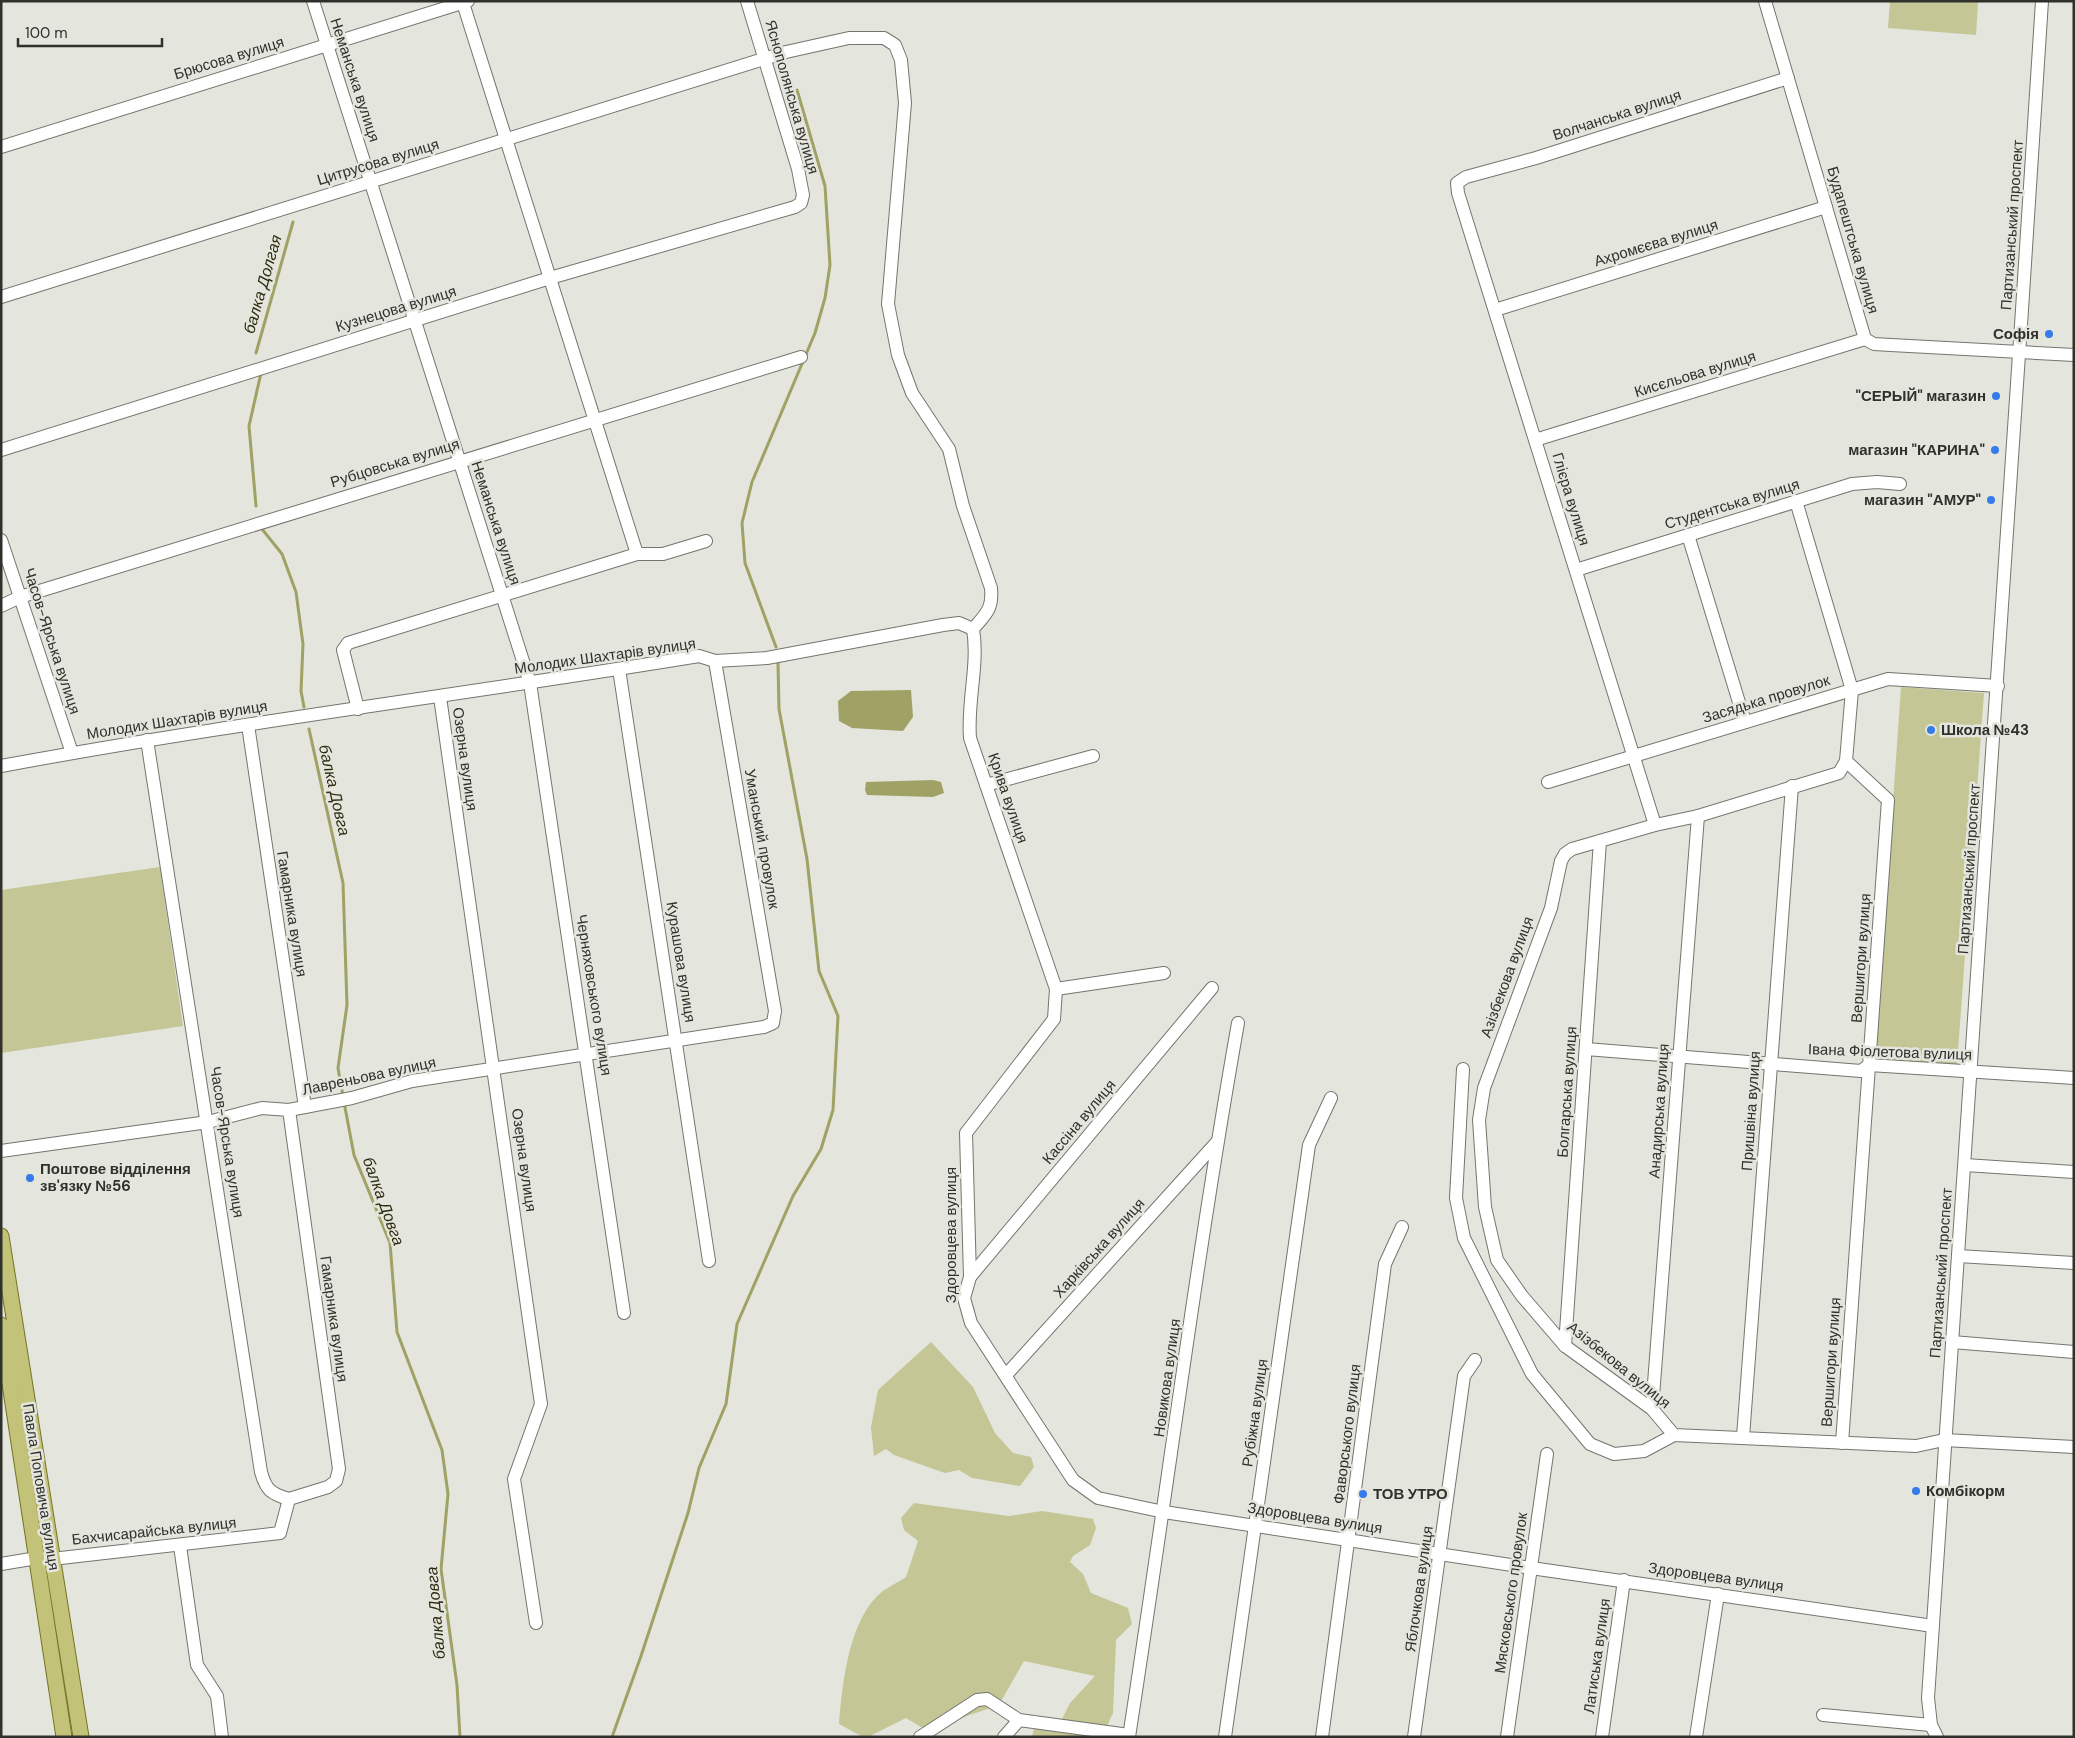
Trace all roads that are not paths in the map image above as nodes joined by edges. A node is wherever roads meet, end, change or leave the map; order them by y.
1 (313, 1) edge
2 (746, 1) edge
3 (1765, 1) edge
4 (2042, 1) edge
5 (465, 2) edge
6 (326, 44) junction
7 (764, 59) junction
8 (1788, 78) junction
9 (505, 140) junction
10 (1, 147) edge
11 (370, 182) junction
12 (1457, 183) joint
13 (801, 203) joint
14 (1826, 207) junction
15 (550, 278) junction
16 (1, 297) edge
17 (1495, 310) junction
18 (414, 320) junction
19 (1865, 339) junction
20 (2020, 352) junction
21 (2074, 356) edge
22 (801, 357) dead end
23 (595, 420) junction
24 (1536, 440) junction
25 (1, 450) edge
26 (459, 461) junction
27 (1900, 484) dead end
28 (1796, 502) junction
29 (1688, 535) junction
30 (1, 540) edge
31 (706, 541) dead end
32 (637, 554) junction
33 (1576, 570) junction
34 (502, 595) junction
35 (20, 597) junction
36 (1, 606) edge
37 (974, 630) junction
38 (715, 661) junction
39 (619, 669) junction
40 (530, 683) junction
41 (1998, 686) junction
42 (1852, 690) junction
43 (440, 697) junction
44 (358, 709) junction
45 (1745, 722) junction
46 (248, 725) junction
47 (147, 740) junction
48 (72, 753) junction
49 (1634, 755) junction
50 (1093, 756) dead end
51 (1846, 761) junction
52 (1, 766) edge
53 (1548, 782) dead end
54 (986, 785) junction
55 (1792, 786) junction
56 (1698, 816) junction
57 (1655, 825) junction
58 (1600, 841) junction
59 (1164, 973) dead end
60 (1212, 988) dead end
61 (1056, 989) junction
62 (773, 1022) joint
63 (1238, 1023) dead end
64 (677, 1040) junction
65 (1586, 1049) junction
66 (586, 1055) junction
67 (1680, 1055) junction
68 (1771, 1063) junction
69 (1869, 1065) junction
70 (494, 1068) junction
71 (1463, 1070) dead end
72 (1972, 1072) junction
73 (2074, 1078) edge
74 (1331, 1098) dead end
75 (305, 1107) junction
76 (289, 1110) junction
77 (208, 1122) junction
78 (966, 1133) joint
79 (1217, 1142) junction
80 (1, 1151) edge
81 (1965, 1165) junction
82 (2074, 1172) edge
83 (1402, 1227) dead end
84 (1, 1236) edge
85 (1958, 1256) junction
86 (709, 1261) dead end
87 (2074, 1263) edge
88 (970, 1277) junction
89 (624, 1313) dead end
90 (1, 1325) edge
91 (1952, 1342) junction
92 (1565, 1346) junction
93 (2074, 1352) edge
94 (1475, 1360) dead end
95 (1006, 1376) junction
96 (1652, 1409) junction
97 (1674, 1435) junction
98 (1743, 1437) junction
99 (1944, 1440) junction
100 (1842, 1443) junction
101 (2074, 1447) edge
102 (1547, 1454) dead end
103 (289, 1499) junction
104 (1164, 1512) junction
105 (1256, 1526) junction
106 (1350, 1540) junction
107 (180, 1546) junction
108 (1441, 1554) junction
109 (36, 1558) junction
110 (52, 1559) junction
111 (1, 1564) edge
112 (1531, 1568) junction
113 (1624, 1580) junction
114 (1718, 1594) junction
115 (536, 1623) dead end
116 (1933, 1626) junction
117 (1823, 1715) dead end
118 (1019, 1720) junction
119 (1934, 1731) edge
120 (1129, 1736) edge
121 (64, 1737) edge
122 (81, 1737) edge
123 (222, 1737) edge
124 (920, 1737) edge
125 (1004, 1737) edge
126 (1225, 1737) edge
127 (1322, 1737) edge
128 (1414, 1737) edge
129 (1507, 1737) edge
130 (1602, 1737) edge
131 (1696, 1737) edge

1 - 6 street, Неманська вулиця
2 - 7 street, Яснополянська вулиця
3 - 8 street, Будапештська вулиця
4 - 20 street, Партизанський проспект
5 - 6 street, Брюсова вулиця
5 - 9 street
6 - 10 street, Брюсова вулиця
6 - 11 street, Неманська вулиця
7 - 9 street, Цитрусова вулиця
7 - 13 street, Яснополянська вулиця
7 - 37 street, Цитрусова вулиця
8 - 12 street, Волчанська вулиця
8 - 14 street, Будапештська вулиця
9 - 11 street, Цитрусова вулиця
9 - 15 street
11 - 16 street, Цитрусова вулиця
11 - 18 street, Неманська вулиця
12 - 17 street, Глієра вулиця
13 - 15 street, Кузнецова вулиця
14 - 17 street, Ахромєєва вулиця
14 - 19 street, Будапештська вулиця
15 - 18 street, Кузнецова вулиця
15 - 23 street
17 - 24 street, Глієра вулиця
18 - 25 street, Кузнецова вулиця
18 - 26 street, Неманська вулиця
19 - 20 street
19 - 24 street, Кисєльова вулиця
20 - 21 street
20 - 41 street, Партизанський проспект
22 - 23 street, Рубцовська вулиця
23 - 26 street, Рубцовська вулиця
23 - 32 street
24 - 33 street, Глієра вулиця
26 - 34 street, Неманська вулиця
26 - 35 street, Рубцовська вулиця
27 - 28 street, Студентська вулиця
28 - 29 street, Студентська вулиця
28 - 42 street
29 - 33 street, Студентська вулиця
29 - 45 street
30 - 35 street, Часов-Ярська вулиця
31 - 32 street
32 - 34 street
33 - 49 street, Глієра вулиця
34 - 40 street, Неманська вулиця
34 - 44 street
35 - 36 street, Рубцовська вулиця
35 - 48 street, Часов-Ярська вулиця
37 - 38 street, Молодих Шахтарів вулиця
37 - 54 street, Крива вулиця
38 - 39 street, Молодих Шахтарів вулиця
38 - 62 street, Уманський провулок
39 - 40 street, Молодих Шахтарів вулиця
39 - 64 street, Курашова вулиця
40 - 43 street, Молодих Шахтарів вулиця
40 - 66 street, Черняховського вулиця
41 - 42 street, Засядька провулок
41 - 72 street, Партизанський проспект
42 - 45 street, Засядька провулок
42 - 51 street
43 - 44 street, Молодих Шахтарів вулиця
43 - 70 street, Озерна вулиця
44 - 46 street, Молодих Шахтарів вулиця
45 - 49 street, Засядька провулок
46 - 47 street, Молодих Шахтарів вулиця
46 - 75 street, Гамарника вулиця
47 - 48 street, Молодих Шахтарів вулиця
47 - 77 street, Часов-Ярська вулиця
48 - 52 street, Молодих Шахтарів вулиця
49 - 53 street, Засядька провулок
49 - 57 street, Глієра вулиця
50 - 54 street
51 - 55 street
51 - 69 street, Вершигори вулиця
54 - 61 street, Крива вулиця
55 - 56 street
55 - 68 street, Пришвіна вулиця
56 - 57 street
56 - 67 street, Анадирська вулиця
57 - 58 street
58 - 65 street, Болгарська вулиця
58 - 92 street, Азізбекова вулиця
59 - 61 street
60 - 88 street, Кассіна вулиця
61 - 78 street, Крива вулиця
62 - 64 street, Лавреньова вулиця
63 - 79 street, Новикова вулиця
64 - 66 street, Лавреньова вулиця
64 - 86 street, Курашова вулиця
65 - 67 street, Івана Фіолетова вулиця
65 - 92 street, Болгарська вулиця
66 - 70 street, Лавреньова вулиця
66 - 89 street, Черняховського вулиця
67 - 68 street, Івана Фіолетова вулиця
67 - 96 street, Анадирська вулиця
68 - 69 street, Івана Фіолетова вулиця
68 - 98 street, Пришвіна вулиця
69 - 72 street, Івана Фіолетова вулиця
69 - 100 street, Вершигори вулиця
70 - 75 street, Лавреньова вулиця
70 - 115 street, Озерна вулиця
71 - 97 street
72 - 73 street, Івана Фіолетова вулиця
72 - 81 street, Партизанський проспект
74 - 105 street, Рубіжна вулиця
75 - 76 street, Лавреньова вулиця
76 - 77 street, Лавреньова вулиця
76 - 103 street, Гамарника вулиця
77 - 80 street, Лавреньова вулиця
77 - 103 street, Часов-Ярська вулиця
78 - 88 street, Здоровцева вулиця
79 - 95 street, Харківська вулиця
79 - 104 street, Новикова вулиця
81 - 82 street
81 - 85 street, Партизанський проспект
83 - 106 street, Фаворського вулиця
84 - 110 main road, Павла Поповича вулиця
85 - 87 street
85 - 91 street, Партизанський проспект
88 - 95 street, Здоровцева вулиця
90 - 109 main road, Павла Поповича вулиця
91 - 93 street
91 - 99 street, Партизанський проспект
92 - 96 street, Азізбекова вулиця
94 - 108 street, Яблочкова вулиця
95 - 104 street, Здоровцева вулиця
96 - 97 street, Азізбекова вулиця
97 - 98 street
98 - 100 street
99 - 100 street
99 - 101 street
99 - 116 street, Партизанський проспект
102 - 112 street, Мясковського провулок
103 - 107 street, Бахчисарайська вулиця
104 - 105 street, Здоровцева вулиця
104 - 120 street, Новикова вулиця
105 - 106 street, Здоровцева вулиця
105 - 126 street, Рубіжна вулиця
106 - 108 street, Здоровцева вулиця
106 - 127 street, Фаворського вулиця
107 - 110 street, Бахчисарайська вулиця
107 - 123 street
108 - 112 street, Здоровцева вулиця
108 - 128 street, Яблочкова вулиця
109 - 110 street, Бахчисарайська вулиця
109 - 111 street, Бахчисарайська вулиця
109 - 121 main road, Павла Поповича вулиця
110 - 122 main road, Павла Поповича вулиця
112 - 113 street, Здоровцева вулиця
112 - 129 street, Мясковського провулок
113 - 114 street, Здоровцева вулиця
113 - 130 street, Латиська вулиця
114 - 116 street, Здоровцева вулиця
114 - 131 street
116 - 119 street, Партизанський проспект
117 - 119 street
118 - 120 street
118 - 124 street
118 - 125 street

